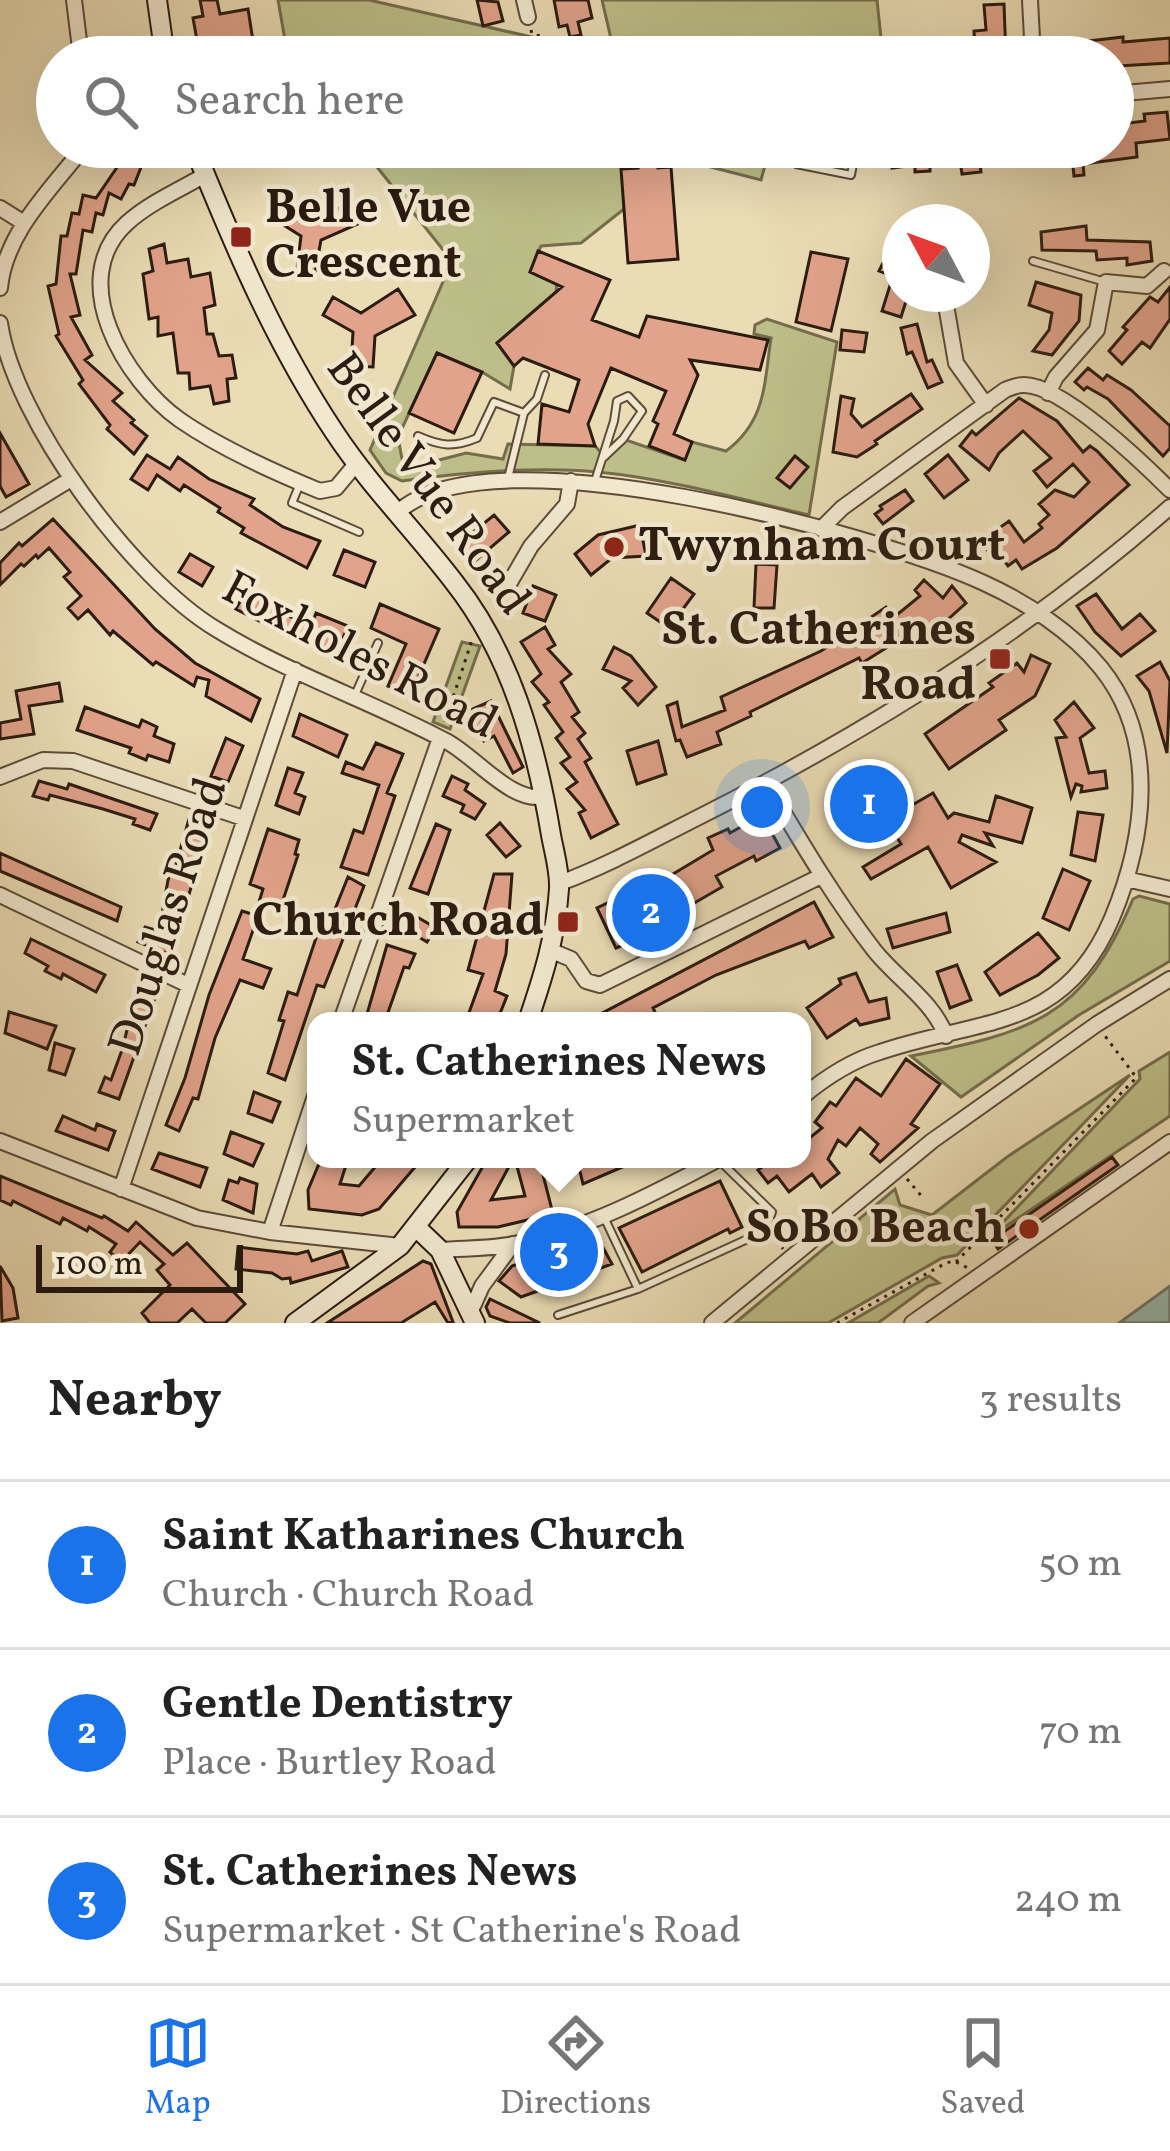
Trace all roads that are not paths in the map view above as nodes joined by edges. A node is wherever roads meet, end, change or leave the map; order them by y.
1 (74, 0) edge
2 (157, 0) edge
3 (524, 0) edge
4 (1030, 0) edge
5 (529, 17) road end
6 (78, 36) edge
7 (162, 36) edge
8 (1032, 36) edge
9 (1170, 88) edge
10 (1134, 92) edge
11 (67, 168) edge
12 (203, 168) edge
13 (816, 168) edge
14 (852, 168) edge
15 (206, 175) junction
16 (0, 208) edge
17 (24, 223) junction
18 (1033, 261) dead end
19 (1164, 271) dead end
20 (1106, 282) junction
21 (0, 289) edge
22 (947, 312) edge
23 (0, 323) edge
24 (544, 375) dead end
25 (1048, 393) junction
26 (986, 405) junction
27 (524, 413) junction
28 (418, 436) dead end
29 (604, 457) junction
30 (356, 464) junction
31 (71, 479) junction
32 (571, 481) junction
33 (595, 481) junction
34 (507, 482) junction
35 (301, 483) junction
36 (1170, 490) edge
37 (1170, 507) edge
38 (397, 513) junction
39 (0, 522) edge
40 (821, 529) junction
41 (359, 532) dead end
42 (506, 589) dead end
43 (1038, 613) junction
44 (378, 643) dead end
45 (295, 670) junction
46 (353, 699) junction
47 (440, 737) junction
48 (0, 777) edge
49 (766, 783) junction
50 (545, 796) junction
51 (243, 818) junction
52 (821, 875) junction
53 (1126, 879) junction
54 (560, 883) junction
55 (1170, 889) edge
56 (0, 896) edge
57 (552, 951) junction
58 (1170, 979) edge
59 (188, 985) junction
60 (344, 1012) edge
61 (531, 1012) edge
62 (946, 1036) junction
63 (811, 1090) edge
64 (307, 1120) edge
65 (0, 1141) edge
66 (1170, 1142) edge
67 (461, 1168) edge
68 (700, 1168) edge
69 (728, 1168) edge
70 (121, 1189) junction
71 (603, 1215) junction
72 (417, 1228) junction
73 (270, 1232) junction
74 (513, 1244) junction
75 (400, 1246) junction
76 (440, 1250) junction
77 (638, 1288) junction
78 (558, 1316) dead end
79 (473, 1318) edge
80 (301, 1321) edge
81 (712, 1323) edge
82 (912, 1323) edge

1 - 6 street
2 - 7 main road
3 - 5 street
4 - 8 street
9 - 10 street
11 - 17 street
12 - 15 main road, Belle Vue Road
13 - 14 lane
15 - 30 main road, Belle Vue Road
15 - 35 street
16 - 17 street
17 - 21 street
18 - 20 lane
19 - 20 street
20 - 25 street
22 - 26 street
23 - 31 street, Foxholes Road
24 - 27 lane
25 - 26 street
25 - 36 street
26 - 40 street
27 - 28 lane
27 - 34 lane
29 - 29 lane
29 - 33 lane
30 - 35 street
30 - 38 main road, Belle Vue Road
31 - 39 street
31 - 45 street, Foxholes Road
32 - 33 street
32 - 34 street
32 - 42 street
33 - 40 street
34 - 38 street
35 - 41 lane
37 - 43 street
38 - 50 main road, Belle Vue Road
40 - 43 street
43 - 49 street
43 - 53 street
44 - 46 lane
45 - 46 street, Foxholes Road
45 - 51 street, Douglas Road
46 - 47 street, Foxholes Road
47 - 50 street, Foxholes Road
47 - 60 street
48 - 51 street
49 - 52 street
49 - 54 street
50 - 54 main road, Belle Vue Road
51 - 59 street, Douglas Road
52 - 57 street
52 - 62 street
53 - 55 street
53 - 62 street
54 - 57 main road, Belle Vue Road
56 - 59 street
57 - 61 main road, Belle Vue Road
58 - 81 street
59 - 70 street, Douglas Road
62 - 63 street
64 - 73 street
65 - 70 street
66 - 82 street
67 - 72 main road
68 - 71 street
69 - 77 lane
70 - 73 street
71 - 74 street
71 - 77 lane
72 - 75 main road
72 - 76 main road
73 - 75 street
74 - 76 street
74 - 79 street
75 - 80 main road
76 - 79 main road
77 - 78 lane

